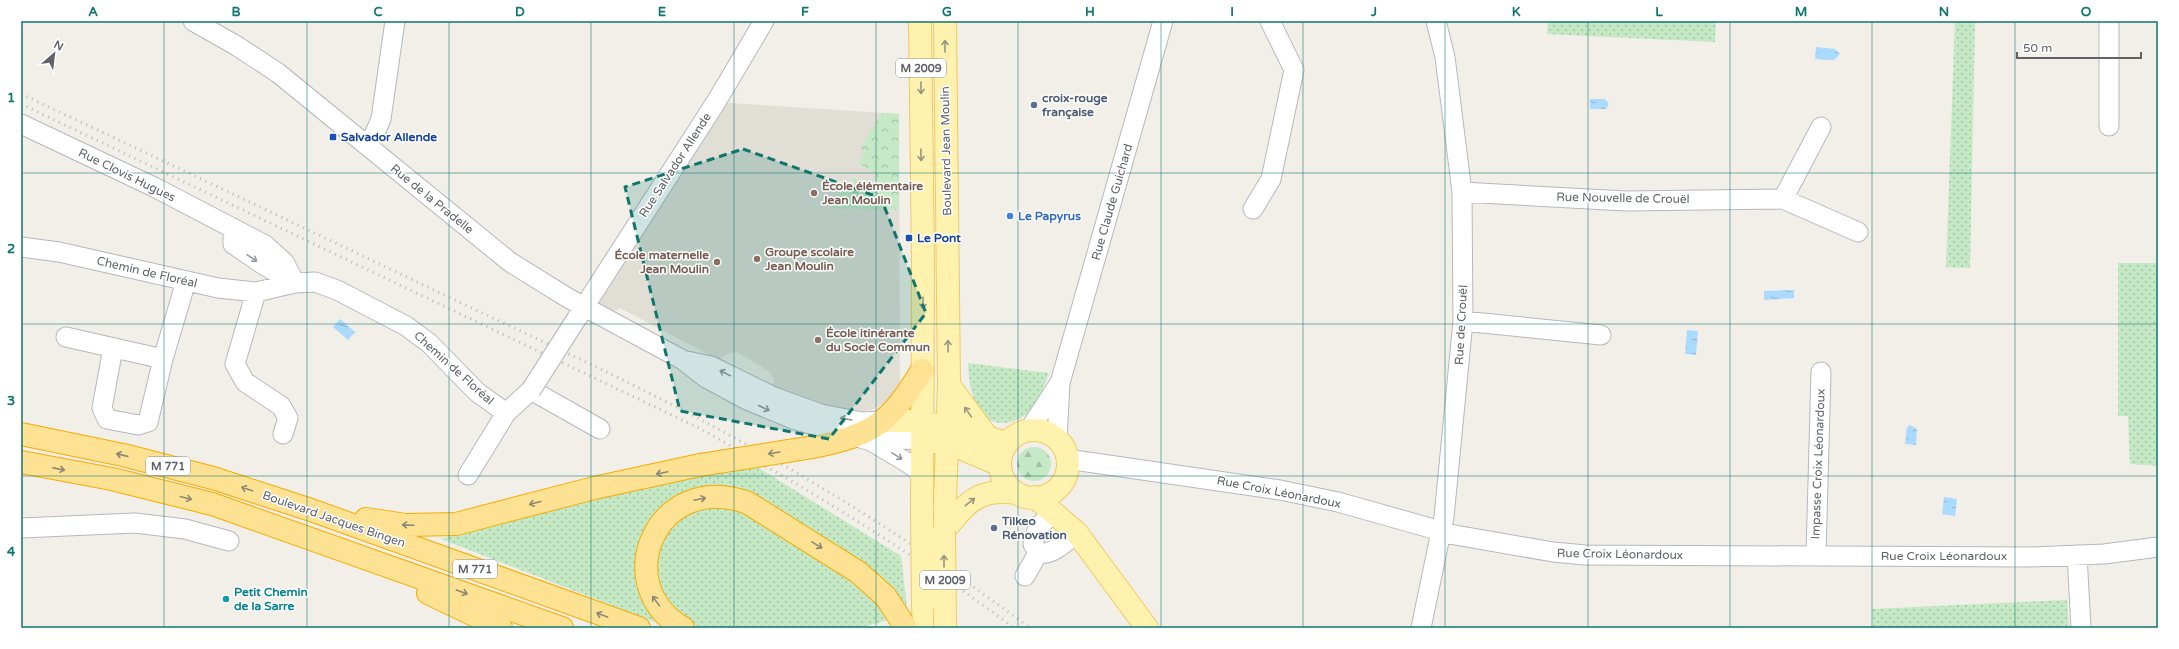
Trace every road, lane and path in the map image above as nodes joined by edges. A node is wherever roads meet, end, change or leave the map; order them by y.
1 (193, 21) edge
2 (395, 21) edge
3 (920, 21) edge
4 (945, 21) edge
5 (1163, 21) edge
6 (1270, 21) edge
7 (1436, 21) edge
8 (2109, 21) edge
9 (764, 22) edge
10 (21, 124) edge
11 (2109, 126) dead end
12 (1821, 128) dead end
13 (366, 145) junction
14 (1462, 192) junction
15 (1783, 199) junction
16 (1253, 209) dead end
17 (1858, 232) dead end
18 (21, 247) edge
19 (186, 281) junction
20 (295, 283) junction
21 (256, 292) junction
22 (580, 313) junction
23 (1463, 321) junction
24 (1601, 335) dead end
25 (66, 337) dead end
26 (113, 348) junction
27 (163, 359) junction
28 (683, 360) junction
29 (922, 370) junction
30 (1821, 372) dead end
31 (1060, 383) junction
32 (949, 385) junction
33 (531, 390) junction
34 (506, 413) junction
35 (884, 421) junction
36 (600, 429) dead end
37 (1030, 430) junction
38 (922, 431) junction
39 (21, 434) edge
40 (283, 434) dead end
41 (947, 435) junction
42 (863, 439) junction
43 (998, 440) junction
44 (1058, 440) junction
45 (1067, 459) junction
46 (21, 462) edge
47 (1000, 465) junction
48 (921, 473) junction
49 (468, 476) dead end
50 (1059, 486) junction
51 (1026, 495) junction
52 (311, 510) junction
53 (1053, 513) junction
54 (21, 528) edge
55 (944, 531) junction
56 (1441, 531) junction
57 (1077, 533) junction
58 (320, 541) junction
59 (229, 542) dead end
60 (2158, 547) edge
61 (1038, 553) junction
62 (1816, 555) junction
63 (2076, 555) junction
64 (1025, 576) dead end
65 (501, 628) edge
66 (562, 628) edge
67 (639, 628) edge
68 (683, 628) edge
69 (906, 628) edge
70 (924, 628) edge
71 (945, 628) edge
72 (1146, 628) edge
73 (1421, 628) edge
74 (2081, 628) edge

1 - 13 street, Rue de la Pradelle
2 - 13 street
3 -> 29 main road, Boulevard Jean Moulin / M 2009
32 -> 4 main road, Boulevard Jean Moulin / M 2009
5 - 31 street, Rue Claude Guichard
6 - 16 street
7 - 14 street, Rue de Crouël
8 - 11 street
9 - 22 street, Rue Salvador Allende
10 - 20 street, Rue Clovis Hugues
12 - 15 street
13 - 22 street, Rue de la Pradelle
14 - 15 street, Rue Nouvelle de Crouël
14 - 23 street, Rue de Crouël
15 - 17 street, Rue Nouvelle de Crouël
18 - 19 street, Chemin de Floréal
19 - 21 street, Chemin de Floréal
19 - 27 street
20 - 21 street, Chemin de Floréal
20 - 34 street, Chemin de Floréal
21 - 40 street
22 - 28 street, Rue de la Pradelle
22 - 33 street, Chemin de Floréal, bridge
23 - 24 street
23 - 56 street, Rue de Crouël
25 - 26 street
26 - 27 street
26 - 27 street
35 -> 28 street, Rue de la Pradelle
28 -> 42 street, Rue de la Pradelle
29 - 35 highway
29 - 38 main road, Boulevard Jean Moulin / M 2009
30 - 62 street, Impasse Croix Léonardoux
31 - 37 street, Rue Claude Guichard
31 - 44 street, Rue Claude Guichard
32 - 41 main road, Boulevard Jean Moulin / M 2009
43 -> 32 main road
33 - 34 street, Chemin de Floréal
33 - 36 street
34 - 49 street
35 - 38 main road
35 - 42 highway
37 - 43 main road
37 - 44 main road
38 - 41 main road
38 - 42 street
38 - 48 main road, M 2009
52 -> 39 highway, Boulevard Jacques Bingen / M 771
41 - 43 main road
41 - 47 main road
41 - 55 main road, M 2009
42 -> 48 street
42 -> 52 highway, bridge
43 - 47 main road
44 - 45 main road
45 - 50 main road
45 - 56 street, Rue Croix Léonardoux
46 -> 58 highway, Boulevard Jacques Bingen / M 771
47 - 51 main road
48 - 70 main road, M 2009, bridge
50 - 51 main road
50 - 57 main road
51 - 53 main road
55 -> 51 main road
67 -> 52 highway, Boulevard Jacques Bingen / M 771
53 - 57 main road
53 - 61 street
54 - 59 street
71 -> 55 main road, M 2009, bridge
56 - 62 street, Rue Croix Léonardoux
56 - 73 street, Rue de Crouël
57 - 61 street
57 - 72 main road
58 - 65 highway
58 -> 66 highway, Boulevard Jacques Bingen / M 771
60 - 63 street, Rue Croix Léonardoux
61 - 64 street
62 - 63 street, Rue Croix Léonardoux
63 - 74 street
68 -> 69 highway

